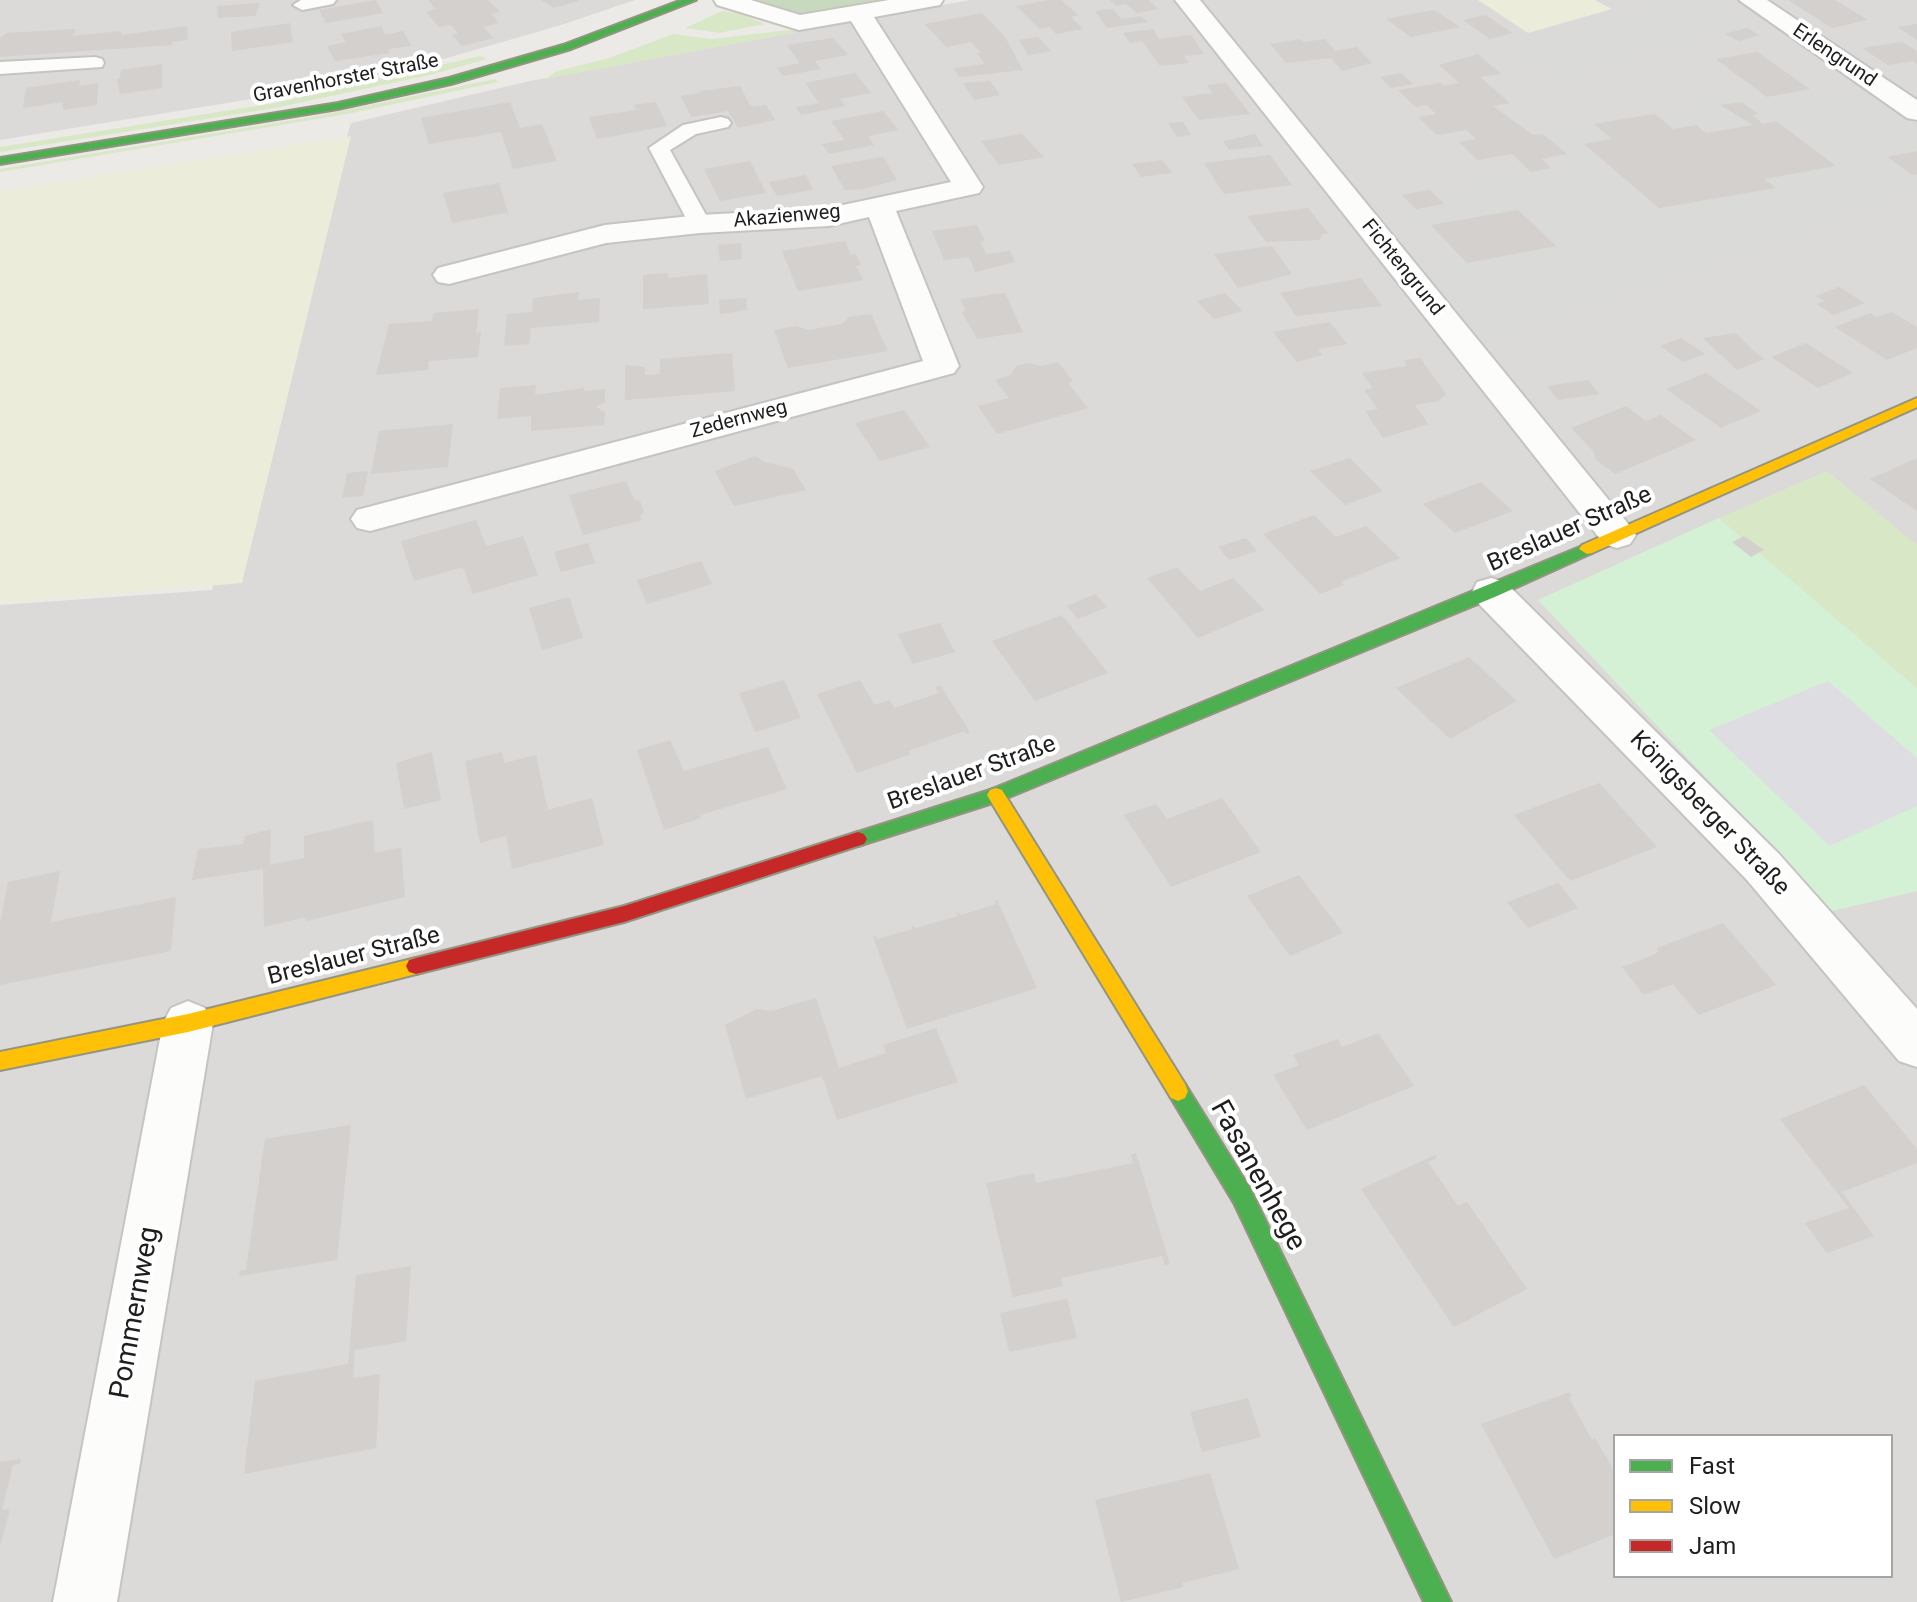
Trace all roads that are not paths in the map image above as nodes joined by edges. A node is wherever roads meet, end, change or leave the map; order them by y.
1 (327, 0) edge
2 (691, 0) edge
3 (726, 0) edge
4 (931, 0) edge
5 (1187, 0) edge
6 (1751, 0) edge
7 (302, 5) dead end
8 (859, 14) junction
9 (95, 63) dead end
10 (0, 68) edge
11 (1917, 112) edge
12 (721, 123) dead end
13 (0, 161) edge
14 (879, 206) junction
15 (700, 224) junction
16 (449, 275) dead end
17 (1917, 402) edge
18 (370, 519) dead end
19 (1617, 535) junction
20 (1491, 592) junction
21 (996, 795) junction
22 (188, 1023) junction
23 (1917, 1045) edge
24 (0, 1061) edge
25 (85, 1602) edge
26 (1438, 1602) edge

1 - 7 lane
2 - 13 street, Gravenhorster Straße
3 - 8 street
4 - 8 street
5 - 19 street, Fichtengrund
6 - 11 street, Erlengrund
8 - 14 street, Akazienweg
9 - 10 lane
12 - 15 lane
14 - 15 street, Akazienweg
14 - 18 street, Zedernweg
15 - 16 street, Akazienweg
17 - 19 street, Breslauer Straße
19 - 20 street, Breslauer Straße
20 - 21 street, Breslauer Straße
20 - 23 street, Königsberger Straße
21 - 22 street, Breslauer Straße
21 - 26 street, Fasanenhege
22 - 24 street, Breslauer Straße
22 - 25 street, Pommernweg

